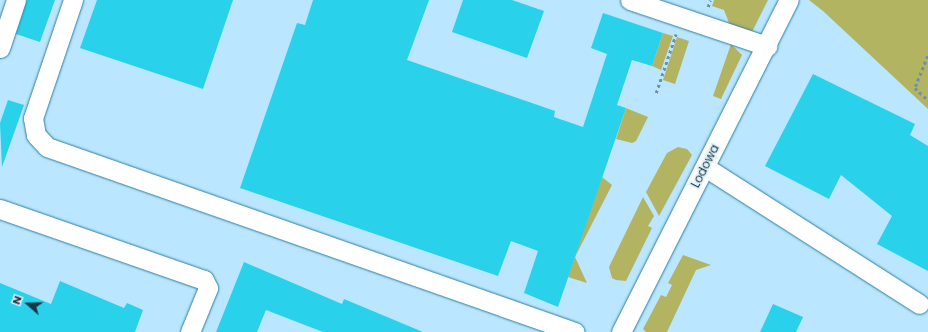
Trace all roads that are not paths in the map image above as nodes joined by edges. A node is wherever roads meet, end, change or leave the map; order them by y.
1 (16, 0) edge
2 (73, 0) edge
3 (630, 0) edge
4 (789, 0) edge
5 (767, 46) junction
6 (0, 48) edge
7 (705, 167) junction
8 (0, 209) edge
9 (919, 304) dead end
10 (190, 332) edge
11 (575, 332) edge
12 (621, 332) edge

1 - 6 street
2 - 11 street
3 - 5 street
4 - 5 street, Lodowa
5 - 7 street, Lodowa
7 - 9 street
7 - 12 street, Lodowa
8 - 10 street

